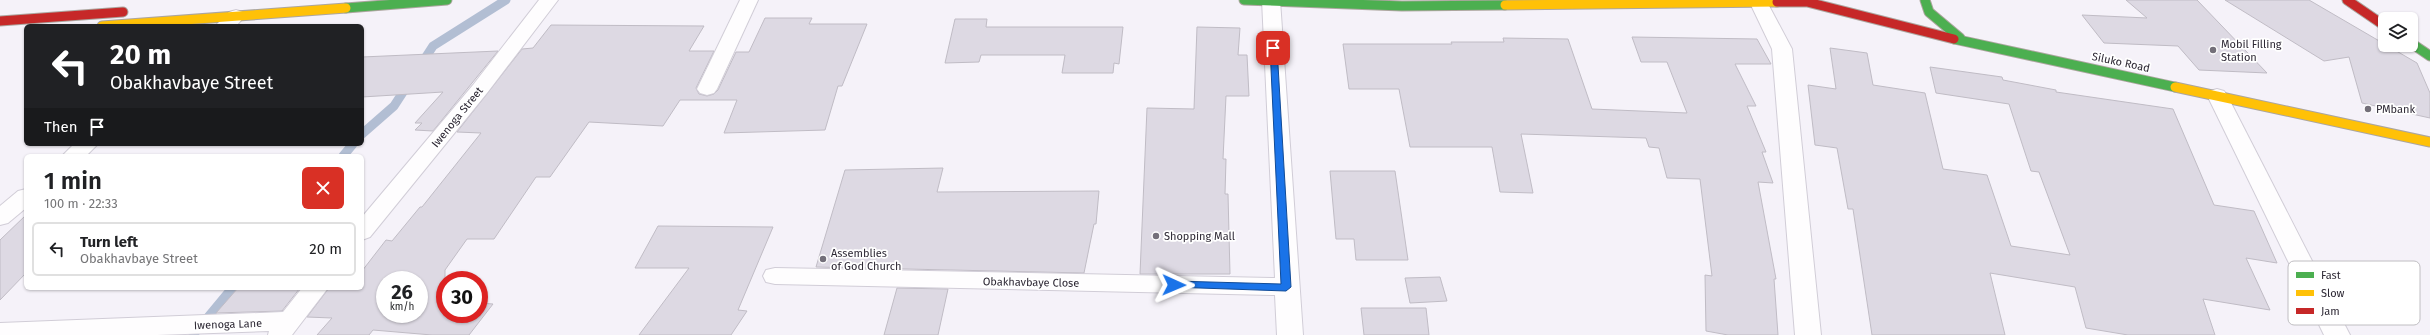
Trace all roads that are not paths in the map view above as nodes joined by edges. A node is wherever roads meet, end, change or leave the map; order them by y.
1 (447, 0) edge
2 (549, 0) edge
3 (749, 0) edge
4 (1244, 0) edge
5 (1271, 0) edge
6 (1925, 0) edge
7 (2347, 0) edge
8 (1810, 1) edge
9 (1759, 3) junction
10 (131, 12) dead end
11 (0, 21) edge
12 (230, 21) edge
13 (2378, 21) edge
14 (153, 24) edge
15 (1963, 41) junction
16 (2418, 48) edge
17 (2430, 56) edge
18 (707, 89) dead end
19 (2217, 95) junction
20 (2430, 142) edge
21 (85, 146) edge
22 (75, 154) edge
23 (24, 198) edge
24 (0, 218) edge
25 (364, 230) edge
26 (2300, 261) edge
27 (776, 276) dead end
28 (1286, 287) junction
29 (314, 290) edge
30 (2332, 325) edge
31 (283, 328) edge
32 (0, 332) edge
33 (1290, 335) edge
34 (1808, 335) edge
35 (2337, 335) edge

1 - 12 main road
2 - 25 street, Iwenoga Street
3 - 18 street
4 - 5 main road, Siluko Road
5 - 9 main road, Siluko Road
5 - 28 street
6 - 15 main road
7 - 13 main road
8 - 9 main road, Siluko Road
8 - 15 main road, Siluko Road
9 - 34 street
10 - 11 main road
12 - 14 main road
15 - 19 main road, Siluko Road
16 - 17 main road
19 - 20 main road, Siluko Road
19 - 26 street
21 - 22 street
23 - 24 street
27 - 28 street, Obakhavbaye Close
28 - 33 street
29 - 31 street
30 - 35 street
31 - 32 street, Iwenoga Lane

